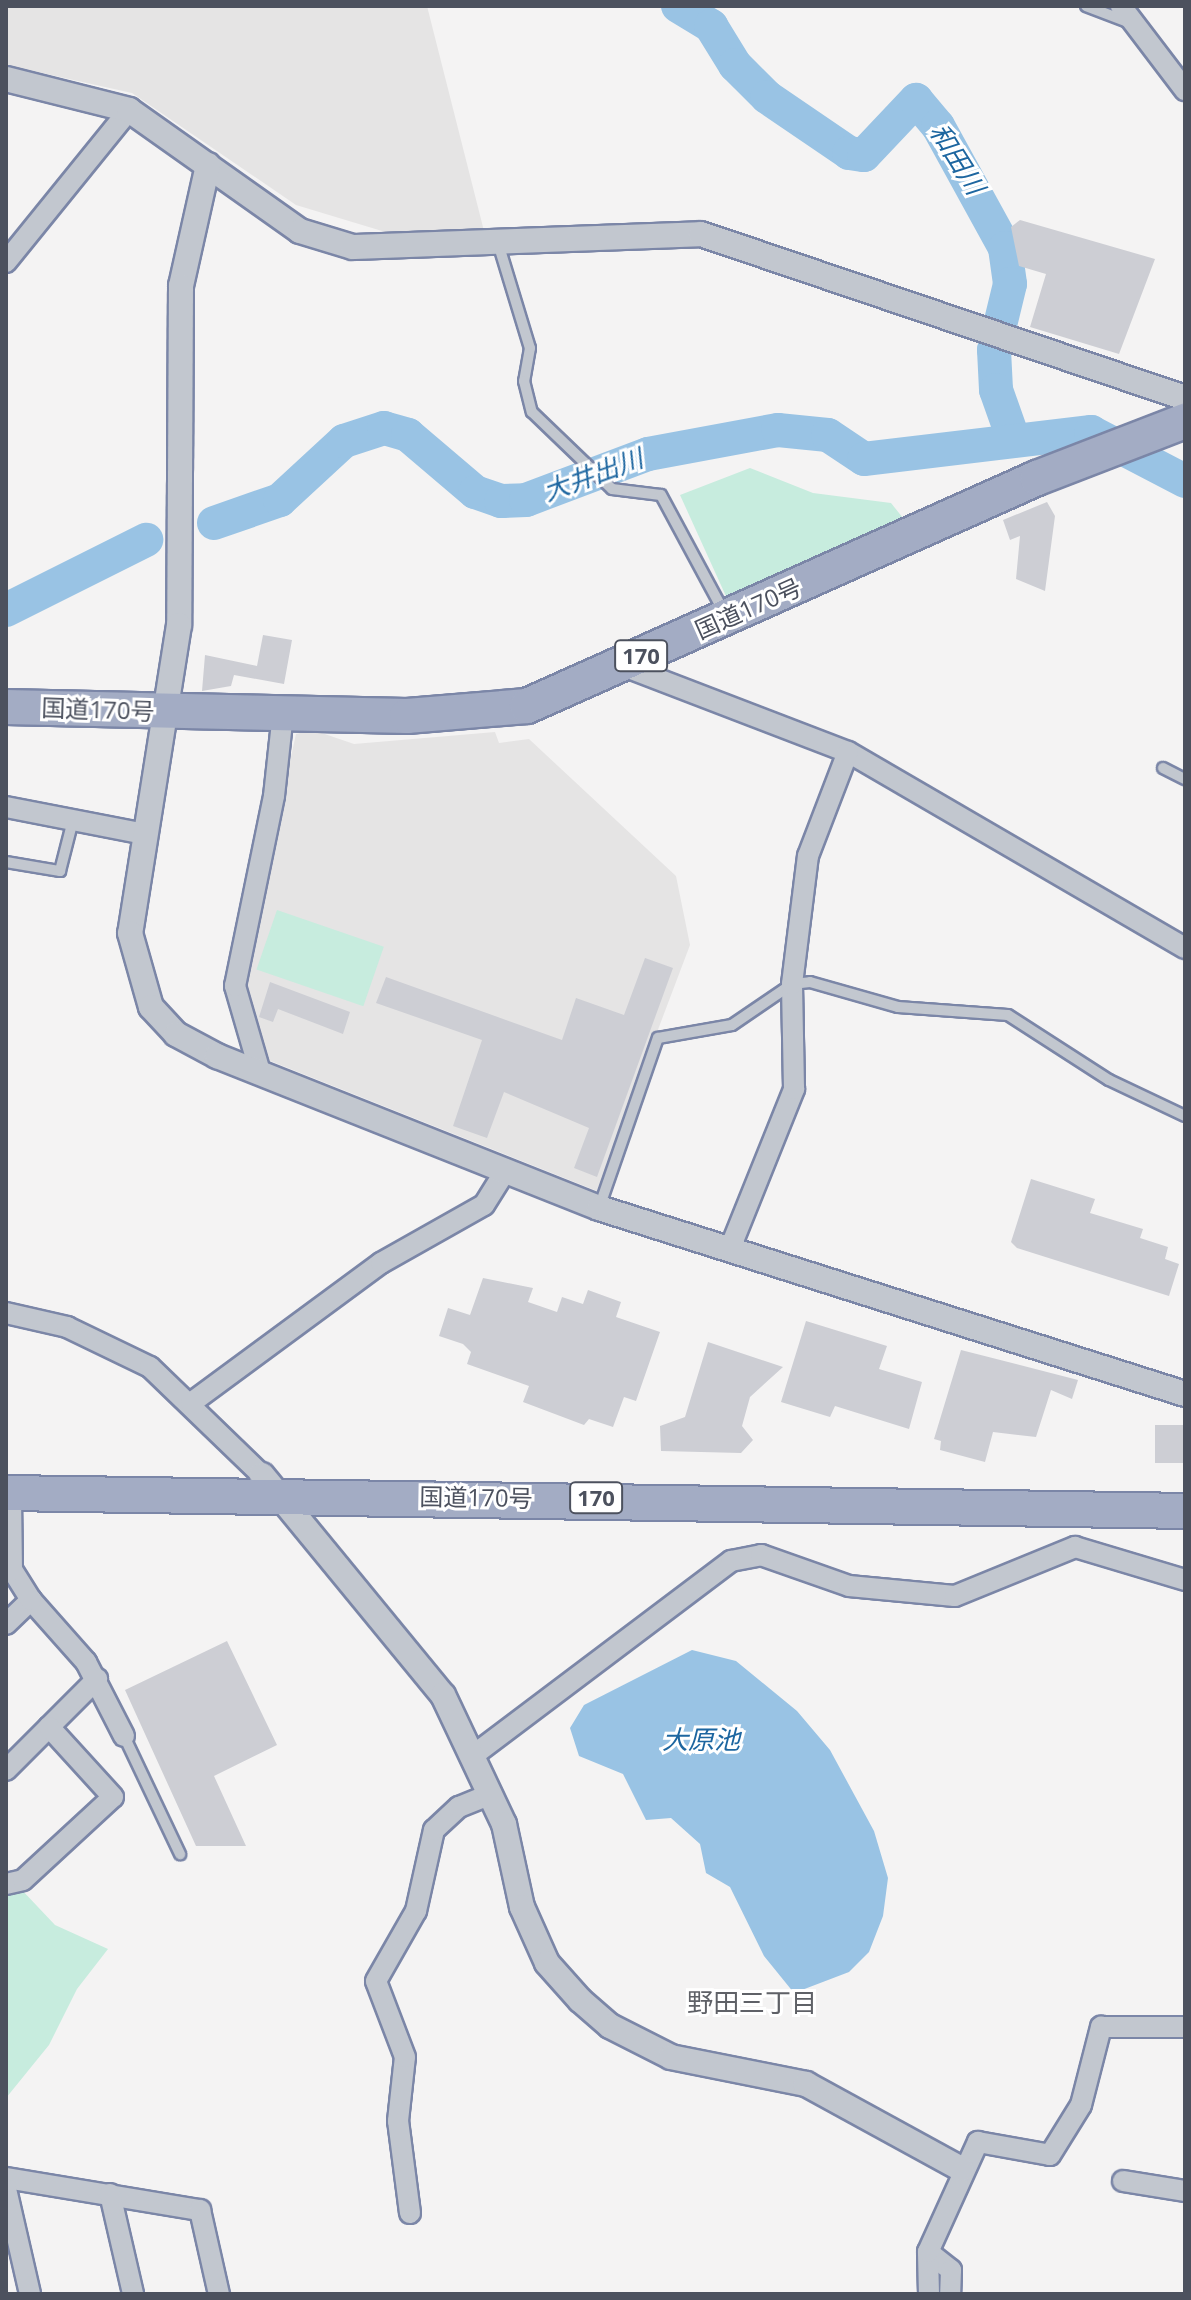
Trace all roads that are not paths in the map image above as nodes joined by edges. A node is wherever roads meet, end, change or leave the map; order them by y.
1 (1086, 6) edge
2 (1121, 6) edge
3 (1137, 26) junction
4 (6, 79) edge
5 (1185, 90) edge
6 (129, 110) junction
7 (208, 165) junction
8 (498, 243) junction
9 (6, 262) edge
10 (1185, 398) edge
11 (1171, 424) edge
12 (727, 617) junction
13 (621, 665) junction
14 (6, 707) edge
15 (168, 711) junction
16 (283, 713) junction
17 (848, 752) junction
18 (1163, 768) dead end
19 (1185, 779) edge
20 (6, 807) edge
21 (73, 820) junction
22 (145, 834) junction
23 (6, 862) edge
24 (1185, 948) edge
25 (792, 984) junction
26 (260, 1072) junction
27 (1185, 1116) edge
28 (505, 1171) junction
29 (599, 1208) junction
30 (729, 1251) junction
31 (6, 1313) edge
32 (1185, 1394) edge
33 (191, 1403) junction
34 (270, 1486) junction
35 (8, 1488) edge
36 (1185, 1490) edge
37 (1185, 1511) edge
38 (1185, 1580) edge
39 (31, 1600) junction
40 (6, 1624) edge
41 (97, 1679) junction
42 (49, 1727) junction
43 (124, 1736) joint
44 (475, 1754) junction
45 (6, 1770) edge
46 (492, 1794) junction
47 (180, 1854) dead end
48 (6, 1884) edge
49 (1185, 2027) edge
50 (961, 2169) junction
51 (6, 2178) edge
52 (1123, 2181) dead end
53 (6, 2189) edge
54 (1185, 2191) edge
55 (110, 2194) junction
56 (410, 2213) dead end
57 (928, 2252) junction
58 (30, 2294) edge
59 (133, 2294) edge
60 (219, 2294) edge
61 (929, 2294) edge
62 (950, 2294) edge

1 - 3 lane
2 - 3 street
3 - 5 street
4 - 6 street
6 - 7 street
6 - 9 street
7 - 8 street
7 - 15 street
8 - 10 street
8 - 12 lane
11 - 12 highway, 国道170号 / 170
12 - 13 highway, 国道170号 / 170
13 - 16 highway, 国道170号 / 170
13 - 17 street
14 - 15 highway, 国道170号 / 170
15 - 16 highway, 国道170号 / 170
15 - 22 street
16 - 26 street
17 - 24 street
17 - 25 street
18 - 19 lane
20 - 21 street
21 - 22 street
21 - 23 lane
22 - 26 street
25 - 27 lane
25 - 29 lane
25 - 30 street
26 - 28 street
28 - 29 street
28 - 33 street
29 - 30 street
30 - 32 street
31 - 33 street
33 - 34 street
34 - 35 highway, 国道170号 / 170
34 - 36 highway, 国道170号 / 170
34 - 37 highway, 国道170号 / 170
34 - 44 street
35 - 39 street
38 - 44 street
39 - 40 street
39 - 41 street
41 - 42 street
41 - 43 street
42 - 45 street
42 - 48 street
43 - 47 lane
44 - 46 street
46 - 50 street
46 - 56 street
49 - 50 street
50 - 57 street
51 - 55 street
52 - 54 street
53 - 58 street
55 - 59 street
55 - 60 street
57 - 61 street
57 - 62 street

